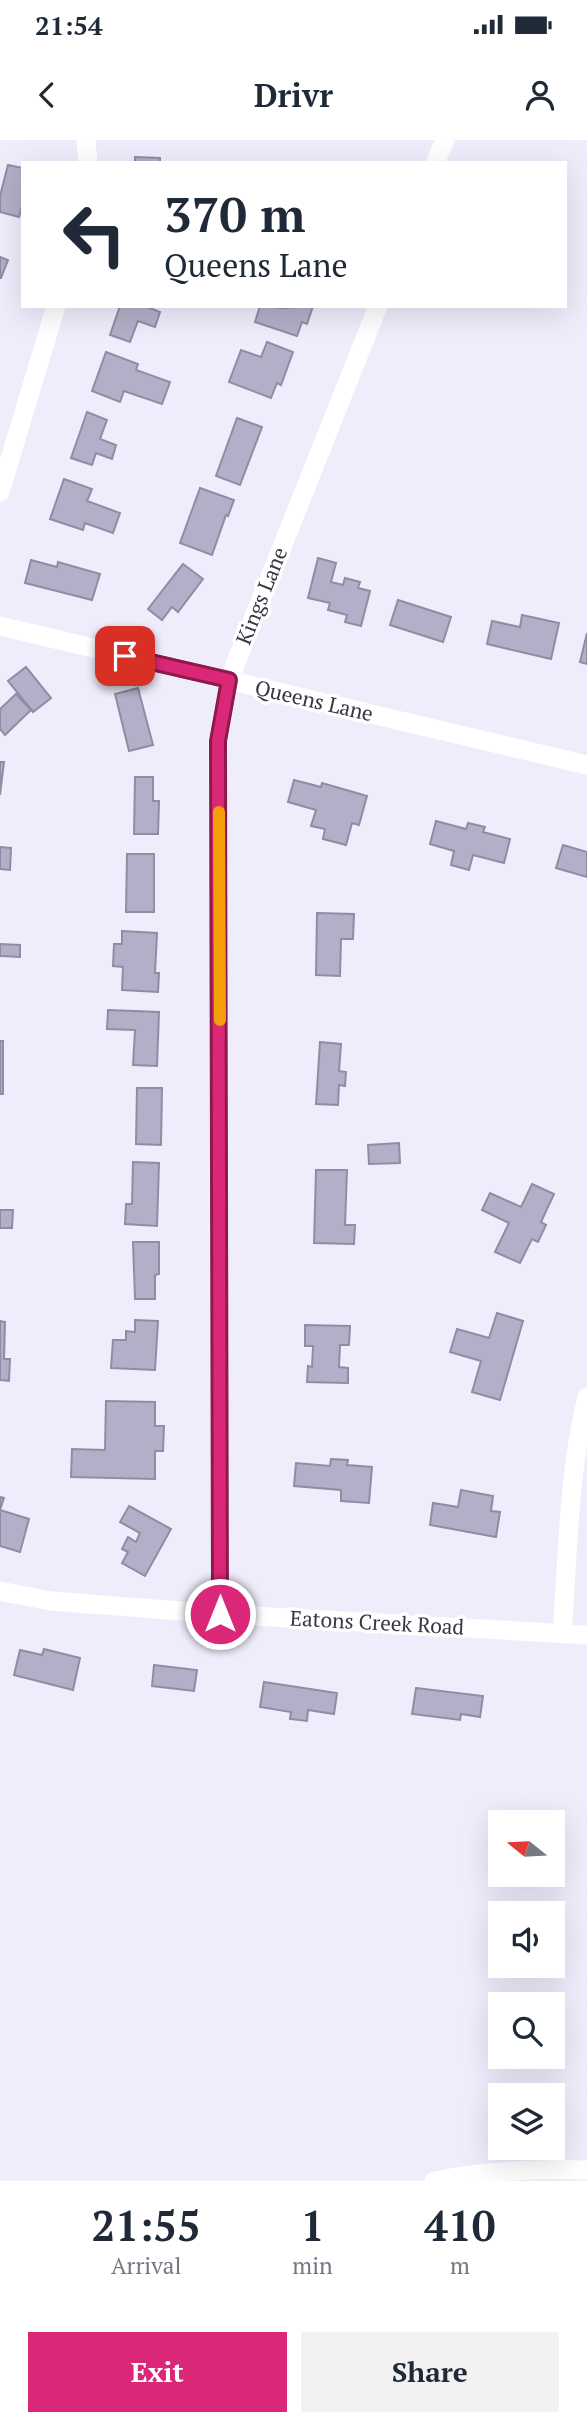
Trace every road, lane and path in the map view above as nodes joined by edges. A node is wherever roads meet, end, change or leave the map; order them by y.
1 (86, 140) edge
2 (444, 140) edge
3 (88, 161) edge
4 (436, 161) edge
5 (55, 308) edge
6 (377, 308) edge
7 (0, 492) edge
8 (0, 626) edge
9 (229, 680) junction
10 (587, 765) edge
11 (587, 1397) edge
12 (0, 1591) edge
13 (220, 1614) junction
14 (562, 1634) junction
15 (587, 1635) edge
16 (575, 2174) edge
17 (434, 2181) edge

1 - 3 street
2 - 4 street
5 - 7 street
6 - 9 street, Kings Lane
8 - 9 street, Queens Lane
9 - 10 street, Queens Lane
9 - 13 street, Kings Lane
11 - 14 street
12 - 13 street, Eatons Creek Road
13 - 14 street, Eatons Creek Road
14 - 15 street, Eatons Creek Road
16 - 17 street

